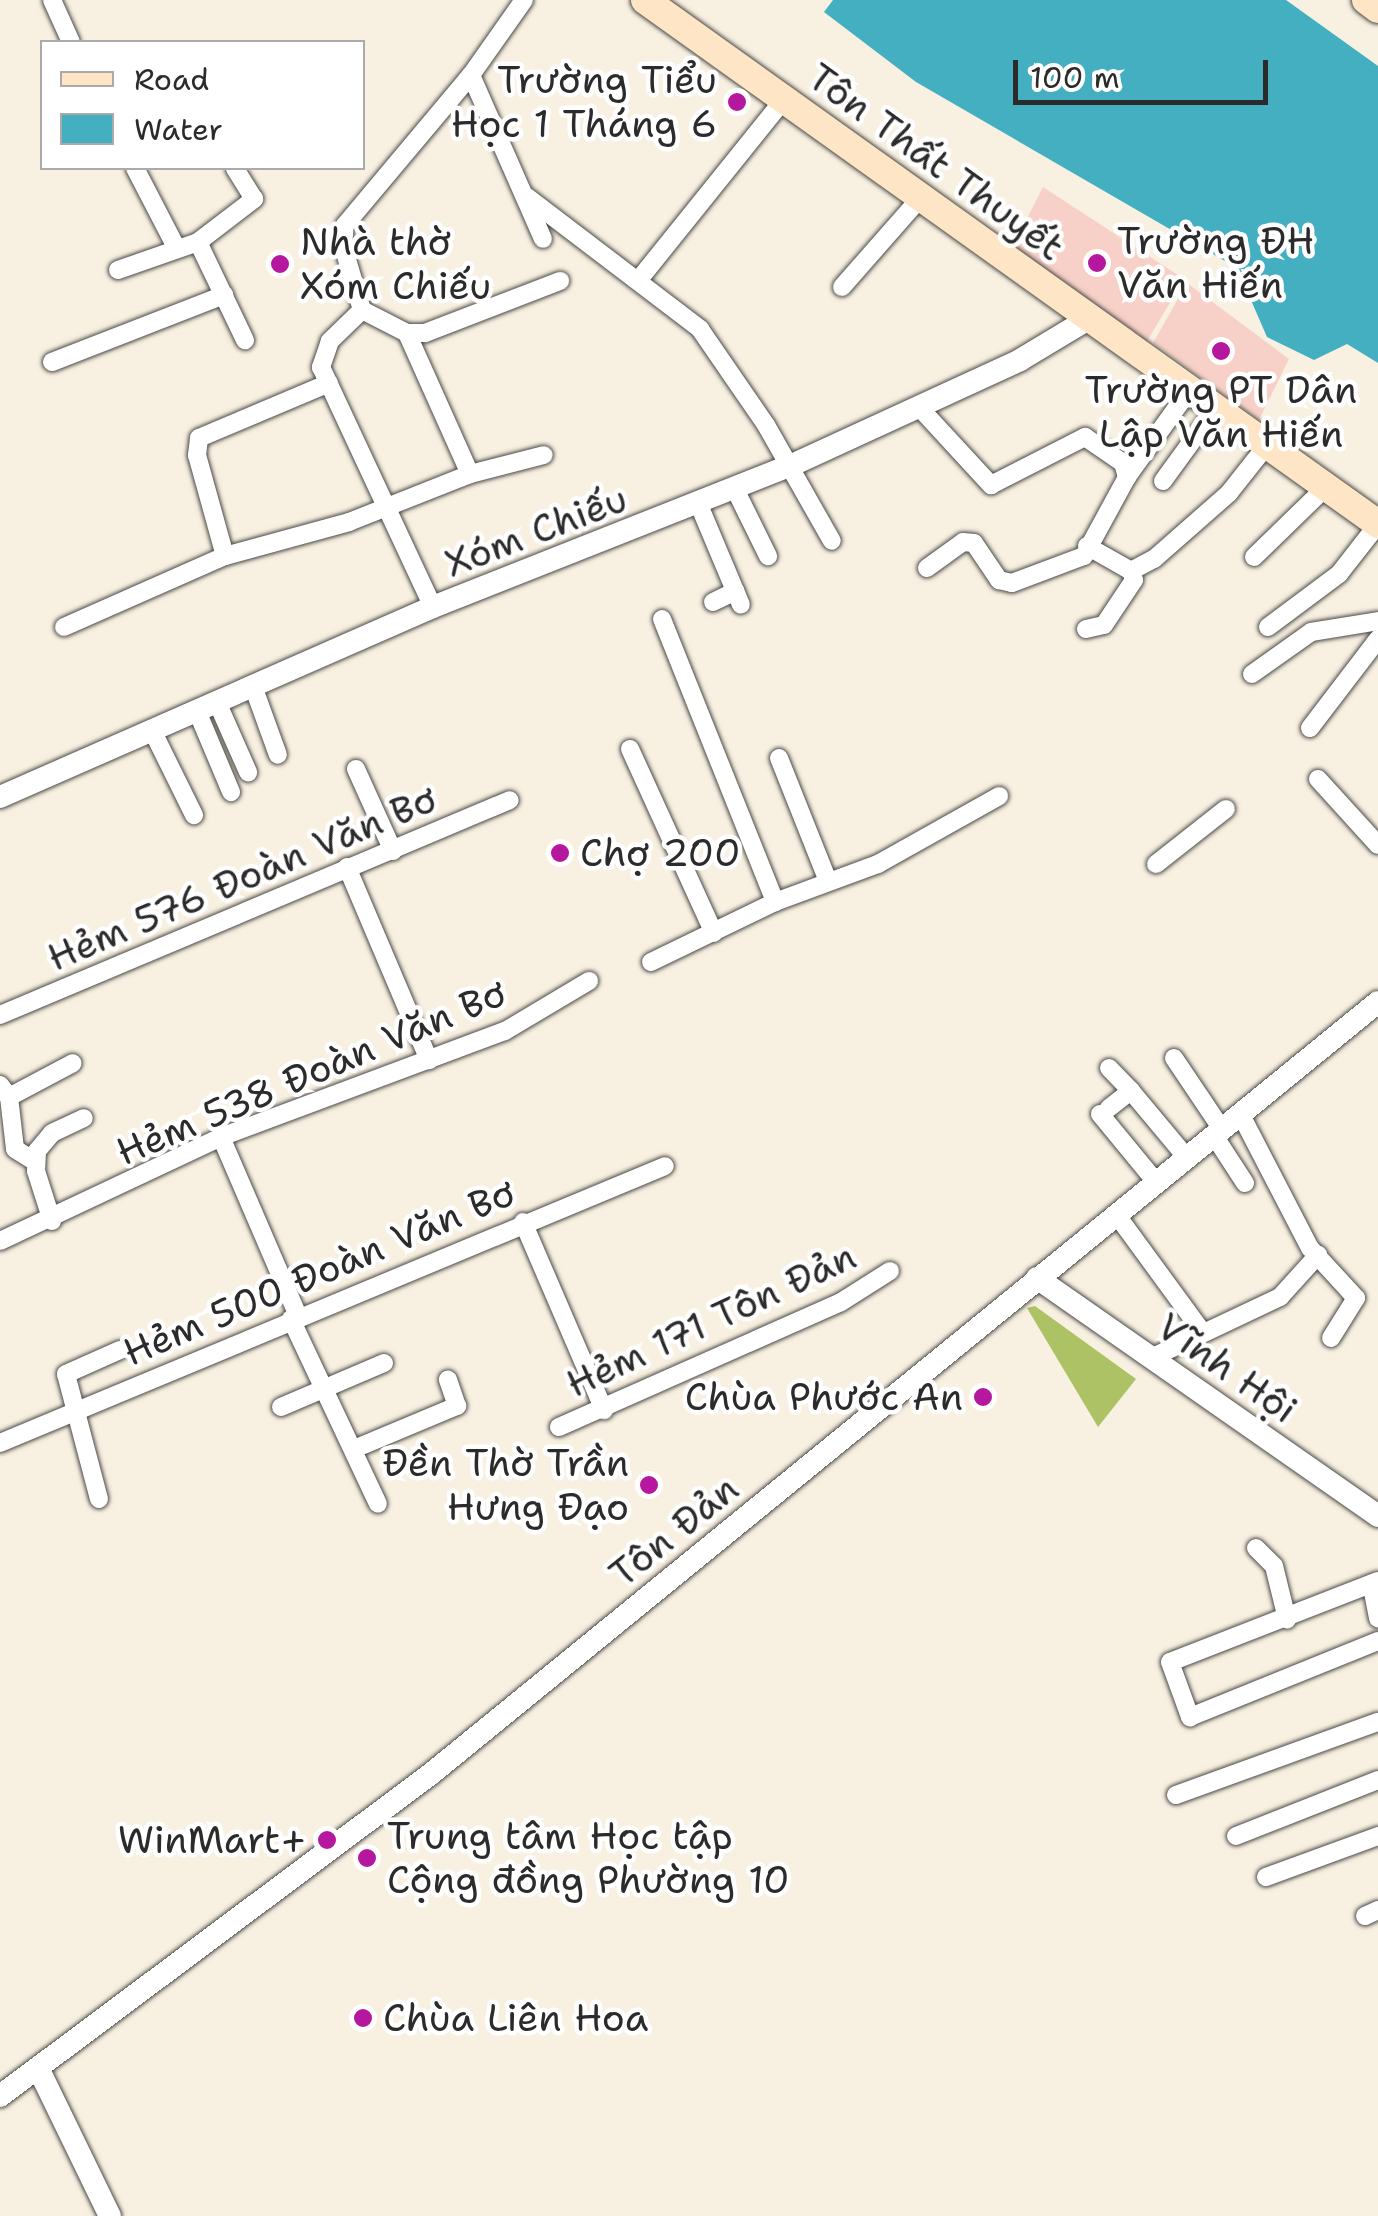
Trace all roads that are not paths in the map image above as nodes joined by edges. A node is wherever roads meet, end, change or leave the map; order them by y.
1 (52, 0) edge
2 (524, 0) edge
3 (645, 0) edge
4 (1366, 0) edge
5 (1378, 9) edge
6 (70, 40) edge
7 (471, 75) junction
8 (784, 100) junction
9 (136, 170) edge
10 (236, 170) edge
11 (527, 197) junction
12 (921, 197) junction
13 (543, 239) dead end
14 (198, 242) junction
15 (176, 247) junction
16 (118, 270) dead end
17 (641, 278) junction
18 (560, 281) dead end
19 (842, 287) dead end
20 (224, 295) junction
21 (362, 310) junction
22 (1090, 318) junction
23 (407, 333) junction
24 (246, 340) dead end
25 (52, 362) dead end
26 (329, 383) junction
27 (1190, 390) junction
28 (918, 406) junction
29 (1216, 408) junction
30 (1268, 445) junction
31 (544, 456) dead end
32 (790, 466) junction
33 (470, 474) junction
34 (1127, 476) junction
35 (1163, 482) dead end
36 (1326, 487) junction
37 (735, 490) junction
38 (698, 505) junction
39 (383, 506) junction
40 (1378, 524) edge
41 (832, 541) dead end
42 (1087, 546) junction
43 (225, 556) junction
44 (768, 556) dead end
45 (1254, 557) dead end
46 (927, 568) dead end
47 (1131, 571) junction
48 (713, 602) dead end
49 (433, 608) junction
50 (662, 619) dead end
51 (1378, 621) edge
52 (1268, 626) dead end
53 (64, 627) dead end
54 (1086, 630) dead end
55 (1378, 639) edge
56 (1252, 674) dead end
57 (253, 686) junction
58 (207, 707) junction
59 (1310, 728) dead end
60 (152, 730) junction
61 (630, 749) dead end
62 (278, 755) dead end
63 (779, 758) dead end
64 (356, 769) dead end
65 (248, 772) dead end
66 (1318, 779) dead end
67 (231, 792) dead end
68 (998, 796) dead end
69 (0, 797) edge
70 (510, 800) dead end
71 (1226, 809) dead end
72 (194, 815) dead end
73 (1378, 845) edge
74 (393, 851) junction
75 (1156, 864) dead end
76 (346, 868) junction
77 (828, 881) junction
78 (776, 902) junction
79 (714, 933) junction
80 (651, 962) dead end
81 (589, 981) dead end
82 (1378, 1002) edge
83 (0, 1015) edge
84 (1174, 1058) dead end
85 (429, 1060) junction
86 (73, 1063) dead end
87 (1109, 1068) dead end
88 (5, 1091) edge
89 (1131, 1091) junction
90 (84, 1118) dead end
91 (1227, 1128) junction
92 (221, 1137) junction
93 (1187, 1158) junction
94 (36, 1162) junction
95 (665, 1166) dead end
96 (1156, 1182) junction
97 (1245, 1183) dead end
98 (1116, 1214) junction
99 (52, 1221) junction
100 (522, 1222) junction
101 (0, 1241) edge
102 (1318, 1255) junction
103 (890, 1271) dead end
104 (1037, 1278) junction
105 (294, 1317) junction
106 (1202, 1330) junction
107 (1331, 1338) dead end
108 (120, 1350) dead end
109 (1152, 1358) junction
110 (384, 1363) dead end
111 (448, 1380) dead end
112 (325, 1391) junction
113 (282, 1406) dead end
114 (78, 1408) junction
115 (604, 1410) junction
116 (558, 1426) dead end
117 (0, 1443) edge
118 (354, 1449) junction
119 (99, 1499) dead end
120 (378, 1504) dead end
121 (1378, 1516) edge
122 (1256, 1548) dead end
123 (1376, 1603) edge
124 (1287, 1619) junction
125 (1378, 1641) edge
126 (1378, 1722) edge
127 (1378, 1780) edge
128 (1176, 1795) dead end
129 (1236, 1836) dead end
130 (1378, 1836) edge
131 (1266, 1877) dead end
132 (40, 2072) junction
133 (0, 2096) edge
134 (110, 2216) edge

1 - 6 street
2 - 7 street
3 - 8 main road, Tôn Thất Thuyết
4 - 5 main road
7 - 11 street
7 - 21 street
8 - 12 main road, Tôn Thất Thuyết
8 - 17 street
9 - 15 street
10 - 14 street
11 - 13 street
11 - 17 street
12 - 19 street
12 - 22 main road, Tôn Thất Thuyết
14 - 15 street
14 - 20 street
15 - 16 street
17 - 32 street
18 - 23 street
20 - 24 street
20 - 25 street
21 - 23 street
21 - 26 street
22 - 27 main road, Tôn Thất Thuyết
22 - 28 street, Xóm Chiếu
23 - 33 street
26 - 39 street
26 - 43 street
27 - 29 main road, Tôn Thất Thuyết
27 - 34 street
28 - 32 street, Xóm Chiếu
28 - 34 street
29 - 30 main road, Tôn Thất Thuyết
29 - 35 street
30 - 36 main road, Tôn Thất Thuyết
30 - 47 street
31 - 33 street
32 - 37 street, Xóm Chiếu
32 - 41 street
33 - 39 street
34 - 42 street
36 - 40 main road, Tôn Thất Thuyết
36 - 45 street
37 - 38 street, Xóm Chiếu
37 - 44 street
38 - 48 street
38 - 49 street, Xóm Chiếu
39 - 43 street
39 - 49 street
40 - 52 street
42 - 46 street
42 - 47 street
43 - 53 street
47 - 54 street
49 - 57 street, Xóm Chiếu
50 - 78 street
51 - 56 street
55 - 59 street
57 - 58 street, Xóm Chiếu
57 - 62 street
58 - 60 street, Xóm Chiếu
58 - 65 street
58 - 67 street
60 - 69 street, Xóm Chiếu
60 - 72 street
61 - 79 street
63 - 77 street
64 - 74 street
66 - 73 street
68 - 77 street
70 - 74 street, Hẻm 576 Đoàn Văn Bơ
71 - 75 street
74 - 76 street, Hẻm 576 Đoàn Văn Bơ
76 - 83 street, Hẻm 576 Đoàn Văn Bơ
76 - 85 street
77 - 78 street
78 - 79 street
79 - 80 street
81 - 85 street, Hẻm 538 Đoàn Văn Bơ
82 - 91 street, Tôn Đản
84 - 91 street
85 - 92 street, Hẻm 538 Đoàn Văn Bơ
86 - 88 street
87 - 89 street
88 - 94 street
89 - 93 street
89 - 96 street
90 - 94 street
91 - 93 street, Tôn Đản
91 - 97 street
91 - 102 street
92 - 99 street, Hẻm 538 Đoàn Văn Bơ
92 - 105 street
93 - 96 street, Tôn Đản
94 - 99 street
95 - 100 street, Hẻm 500 Đoàn Văn Bơ
96 - 98 street, Tôn Đản
98 - 104 street, Tôn Đản
98 - 106 street
99 - 101 street, Hẻm 538 Đoàn Văn Bơ
100 - 105 street, Hẻm 500 Đoàn Văn Bơ
100 - 115 street
102 - 106 street
102 - 107 street
103 - 115 street, Hẻm 171 Tôn Đản
104 - 109 street, Vĩnh Hội
104 - 132 street, Tôn Đản
105 - 112 street
105 - 114 street, Hẻm 500 Đoàn Văn Bơ
106 - 109 street
108 - 114 street
109 - 121 street, Vĩnh Hội
110 - 112 street
111 - 118 street
112 - 113 street
112 - 118 street
114 - 117 street, Hẻm 500 Đoàn Văn Bơ
114 - 119 street
115 - 116 street, Hẻm 171 Tôn Đản
118 - 120 street
122 - 124 street
123 - 124 street
124 - 125 street
126 - 128 street
127 - 129 street
130 - 131 street
132 - 133 street, Tôn Đản
132 - 134 street

